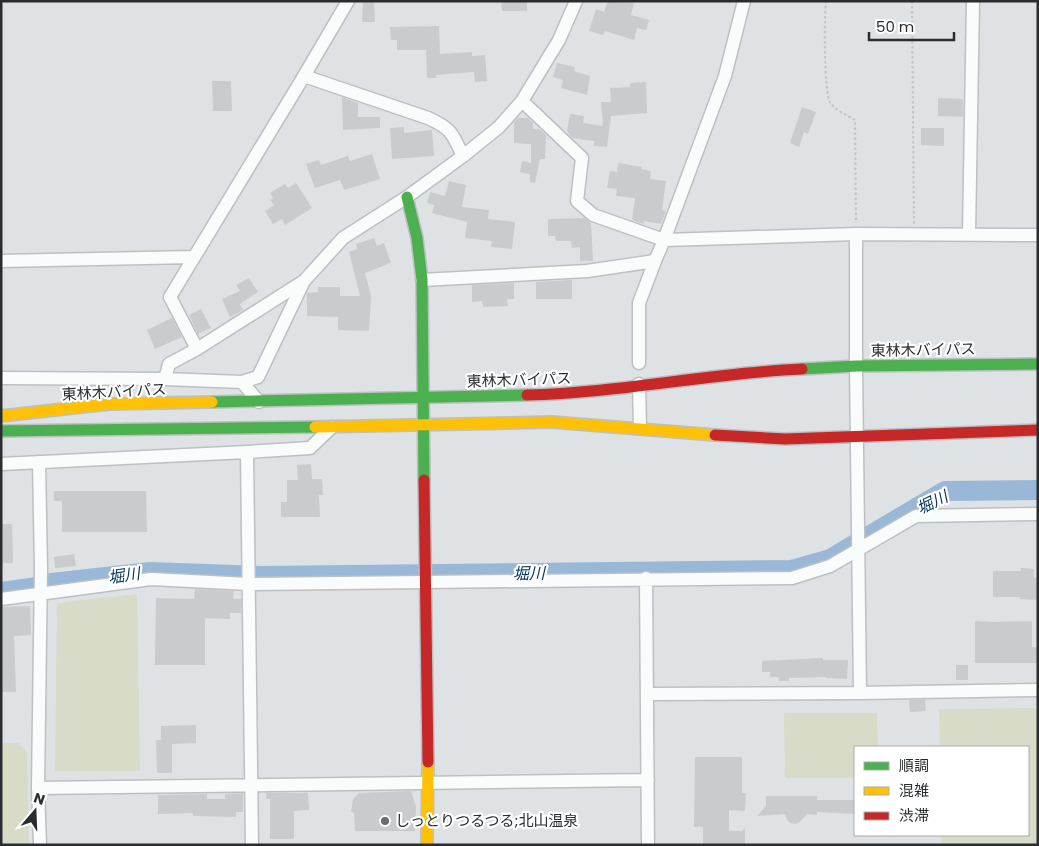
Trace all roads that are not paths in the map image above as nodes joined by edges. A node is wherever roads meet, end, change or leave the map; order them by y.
1 (348, 1) edge
2 (576, 1) edge
3 (744, 1) edge
4 (973, 1) edge
5 (304, 76) junction
6 (522, 101) junction
7 (463, 156) junction
8 (407, 196) junction
9 (856, 234) junction
10 (969, 234) junction
11 (1038, 235) edge
12 (664, 240) junction
13 (193, 257) junction
14 (1, 261) edge
15 (655, 261) junction
16 (422, 280) junction
17 (304, 282) junction
18 (197, 349) junction
19 (639, 363) dead end
20 (1038, 364) edge
21 (856, 366) junction
22 (1, 378) edge
23 (165, 379) junction
24 (242, 382) junction
25 (639, 384) junction
26 (423, 398) junction
27 (259, 402) junction
28 (109, 404) junction
29 (1, 409) edge
30 (1, 416) edge
31 (424, 424) junction
32 (333, 426) junction
33 (640, 428) junction
34 (158, 430) junction
35 (1038, 430) edge
36 (1, 431) edge
37 (857, 437) junction
38 (31, 442) dead end
39 (248, 452) junction
40 (39, 462) junction
41 (1, 464) edge
42 (1038, 514) edge
43 (858, 550) junction
44 (646, 578) junction
45 (426, 582) junction
46 (249, 584) junction
47 (41, 594) junction
48 (1, 599) edge
49 (1038, 690) edge
50 (860, 693) junction
51 (648, 694) junction
52 (648, 780) junction
53 (428, 782) junction
54 (251, 785) junction
55 (38, 788) junction
56 (40, 845) edge
57 (252, 845) edge
58 (428, 845) edge
59 (648, 845) edge

1 - 5 street
2 - 6 street
3 - 12 street
4 - 10 street
5 - 7 street
5 - 13 street
6 - 7 street
6 - 12 street
7 - 8 street
8 - 16 main road
8 - 17 street
9 - 10 street
9 - 12 street
9 - 21 street
10 - 11 street
12 - 15 street
13 - 14 street
13 - 18 street
15 - 16 street
15 - 19 street
16 - 26 main road
17 - 18 street
17 - 24 street
18 - 23 street
20 - 21 main road, 東林木バイパス
21 - 25 main road, 東林木バイパス
21 - 37 street
22 - 23 street
23 - 24 street
24 - 27 street
25 - 26 main road, 東林木バイパス
25 - 33 street
26 - 27 main road, 東林木バイパス
26 - 31 main road
27 - 28 main road, 東林木バイパス
28 - 29 main road
28 - 30 main road, 東林木バイパス
31 - 32 main road
31 - 33 main road
31 - 45 main road
32 - 34 main road
32 - 39 street
33 - 37 main road
34 - 36 main road
34 - 38 main road
35 - 37 main road
37 - 43 street
39 - 40 street
39 - 46 street
40 - 41 street
40 - 47 street
42 - 43 street
43 - 44 street
43 - 50 street
44 - 45 street
44 - 51 street
45 - 46 street
45 - 53 main road
46 - 47 street
46 - 54 street
47 - 48 street
47 - 55 street
49 - 50 street
50 - 51 street
51 - 52 street
52 - 53 street
52 - 59 street
53 - 54 street
53 - 58 main road
54 - 55 street
54 - 57 street
55 - 56 street

